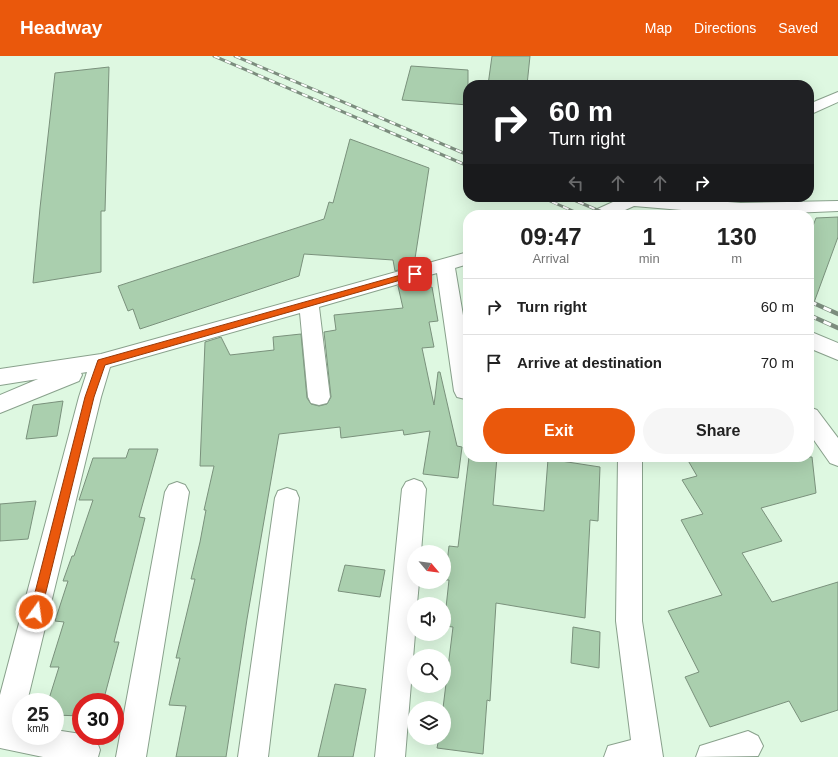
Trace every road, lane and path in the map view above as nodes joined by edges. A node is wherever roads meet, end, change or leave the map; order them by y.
1 (838, 96) edge
2 (814, 108) edge
3 (627, 202) edge
4 (674, 202) edge
5 (838, 206) edge
6 (610, 210) edge
7 (768, 210) edge
8 (803, 210) edge
9 (463, 260) edge
10 (445, 265) junction
11 (309, 304) junction
12 (814, 341) edge
13 (838, 352) edge
14 (101, 362) junction
15 (0, 377) edge
16 (463, 378) edge
17 (319, 397) dead end
18 (0, 404) edge
19 (814, 423) edge
20 (838, 456) edge
21 (630, 462) edge
22 (414, 489) dead end
23 (178, 492) dead end
24 (287, 498) dead end
25 (748, 746) dead end
26 (648, 754) edge
27 (83, 757) edge
28 (130, 757) edge
29 (253, 757) edge
30 (390, 757) edge
31 (619, 757) edge
32 (711, 757) edge

1 - 2 street
3 - 6 street
4 - 7 street
5 - 8 street
9 - 10 street
10 - 11 street
10 - 16 street
11 - 14 street
11 - 17 street
12 - 13 street
14 - 15 street
14 - 18 street
14 - 27 street
19 - 20 street
21 - 26 street
22 - 30 street
23 - 28 street
24 - 29 street
25 - 32 street
26 - 31 street

